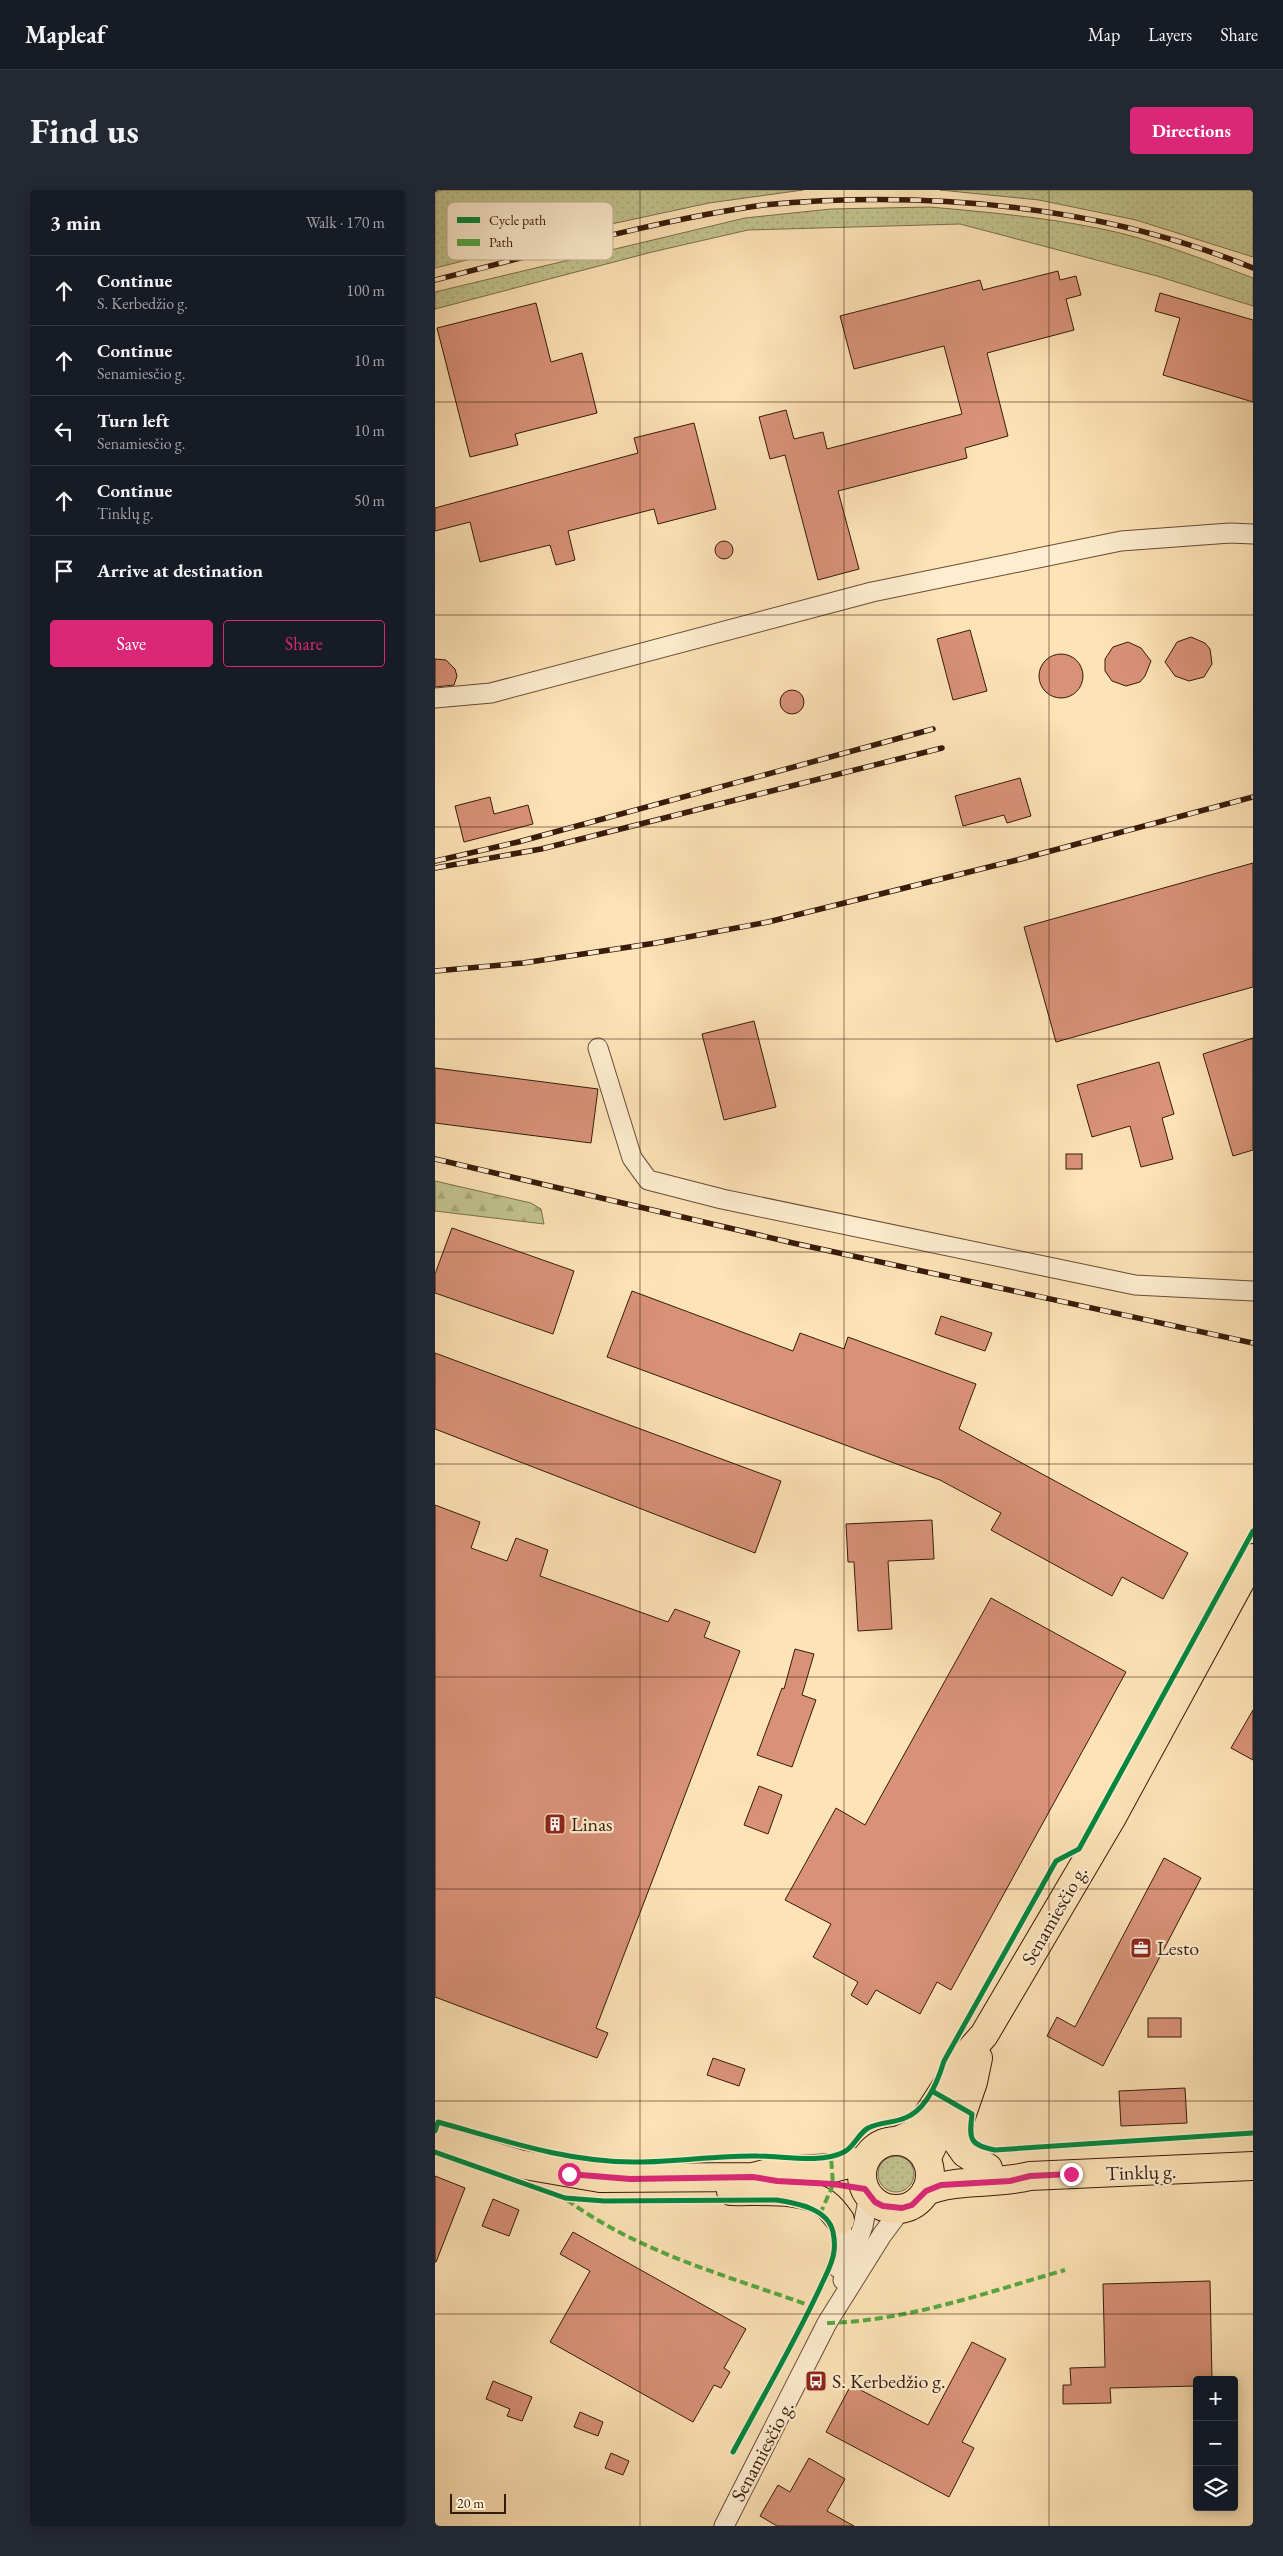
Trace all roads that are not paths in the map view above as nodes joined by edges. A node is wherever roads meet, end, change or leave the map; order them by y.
1 (1253, 534) edge
2 (435, 698) edge
3 (598, 1048) dead end
4 (1253, 1290) edge
5 (1253, 1558) edge
6 (981, 2047) junction
7 (435, 2139) edge
8 (899, 2140) junction
9 (958, 2143) joint
10 (865, 2160) junction
11 (927, 2161) junction
12 (1253, 2166) edge
13 (988, 2168) junction
14 (1030, 2176) junction
15 (753, 2177) junction
16 (676, 2178) junction
17 (926, 2191) junction
18 (867, 2192) junction
19 (902, 2208) junction
20 (840, 2220) joint
21 (832, 2302) junction
22 (827, 2323) junction
23 (724, 2526) edge

1 - 2 street
3 - 4 street
5 - 6 main road, Senamiesčio g.
6 - 8 main road, Senamiesčio g.
6 - 9 main road, Senamiesčio g.
6 - 11 main road, Senamiesčio g.
7 - 16 main road
8 - 10 main road, Senamiesčio g.
8 - 11 main road
9 - 13 main road, Tinklų g.
10 - 15 main road
10 - 18 main road, Senamiesčio g.
11 - 13 main road, Tinklų g.
11 - 17 main road, Senamiesčio g.
12 - 14 main road, Tinklų g.
13 - 14 main road, Tinklų g.
14 - 17 main road, Tinklų g.
15 - 16 main road
15 - 18 main road
16 - 20 main road
17 - 19 main road, Senamiesčio g.
18 - 19 main road
18 - 21 street, Senamiesčio g.
19 - 22 street, Senamiesčio g.
20 - 21 street, Senamiesčio g.
21 - 22 street, Senamiesčio g.
22 - 23 street, Senamiesčio g.

